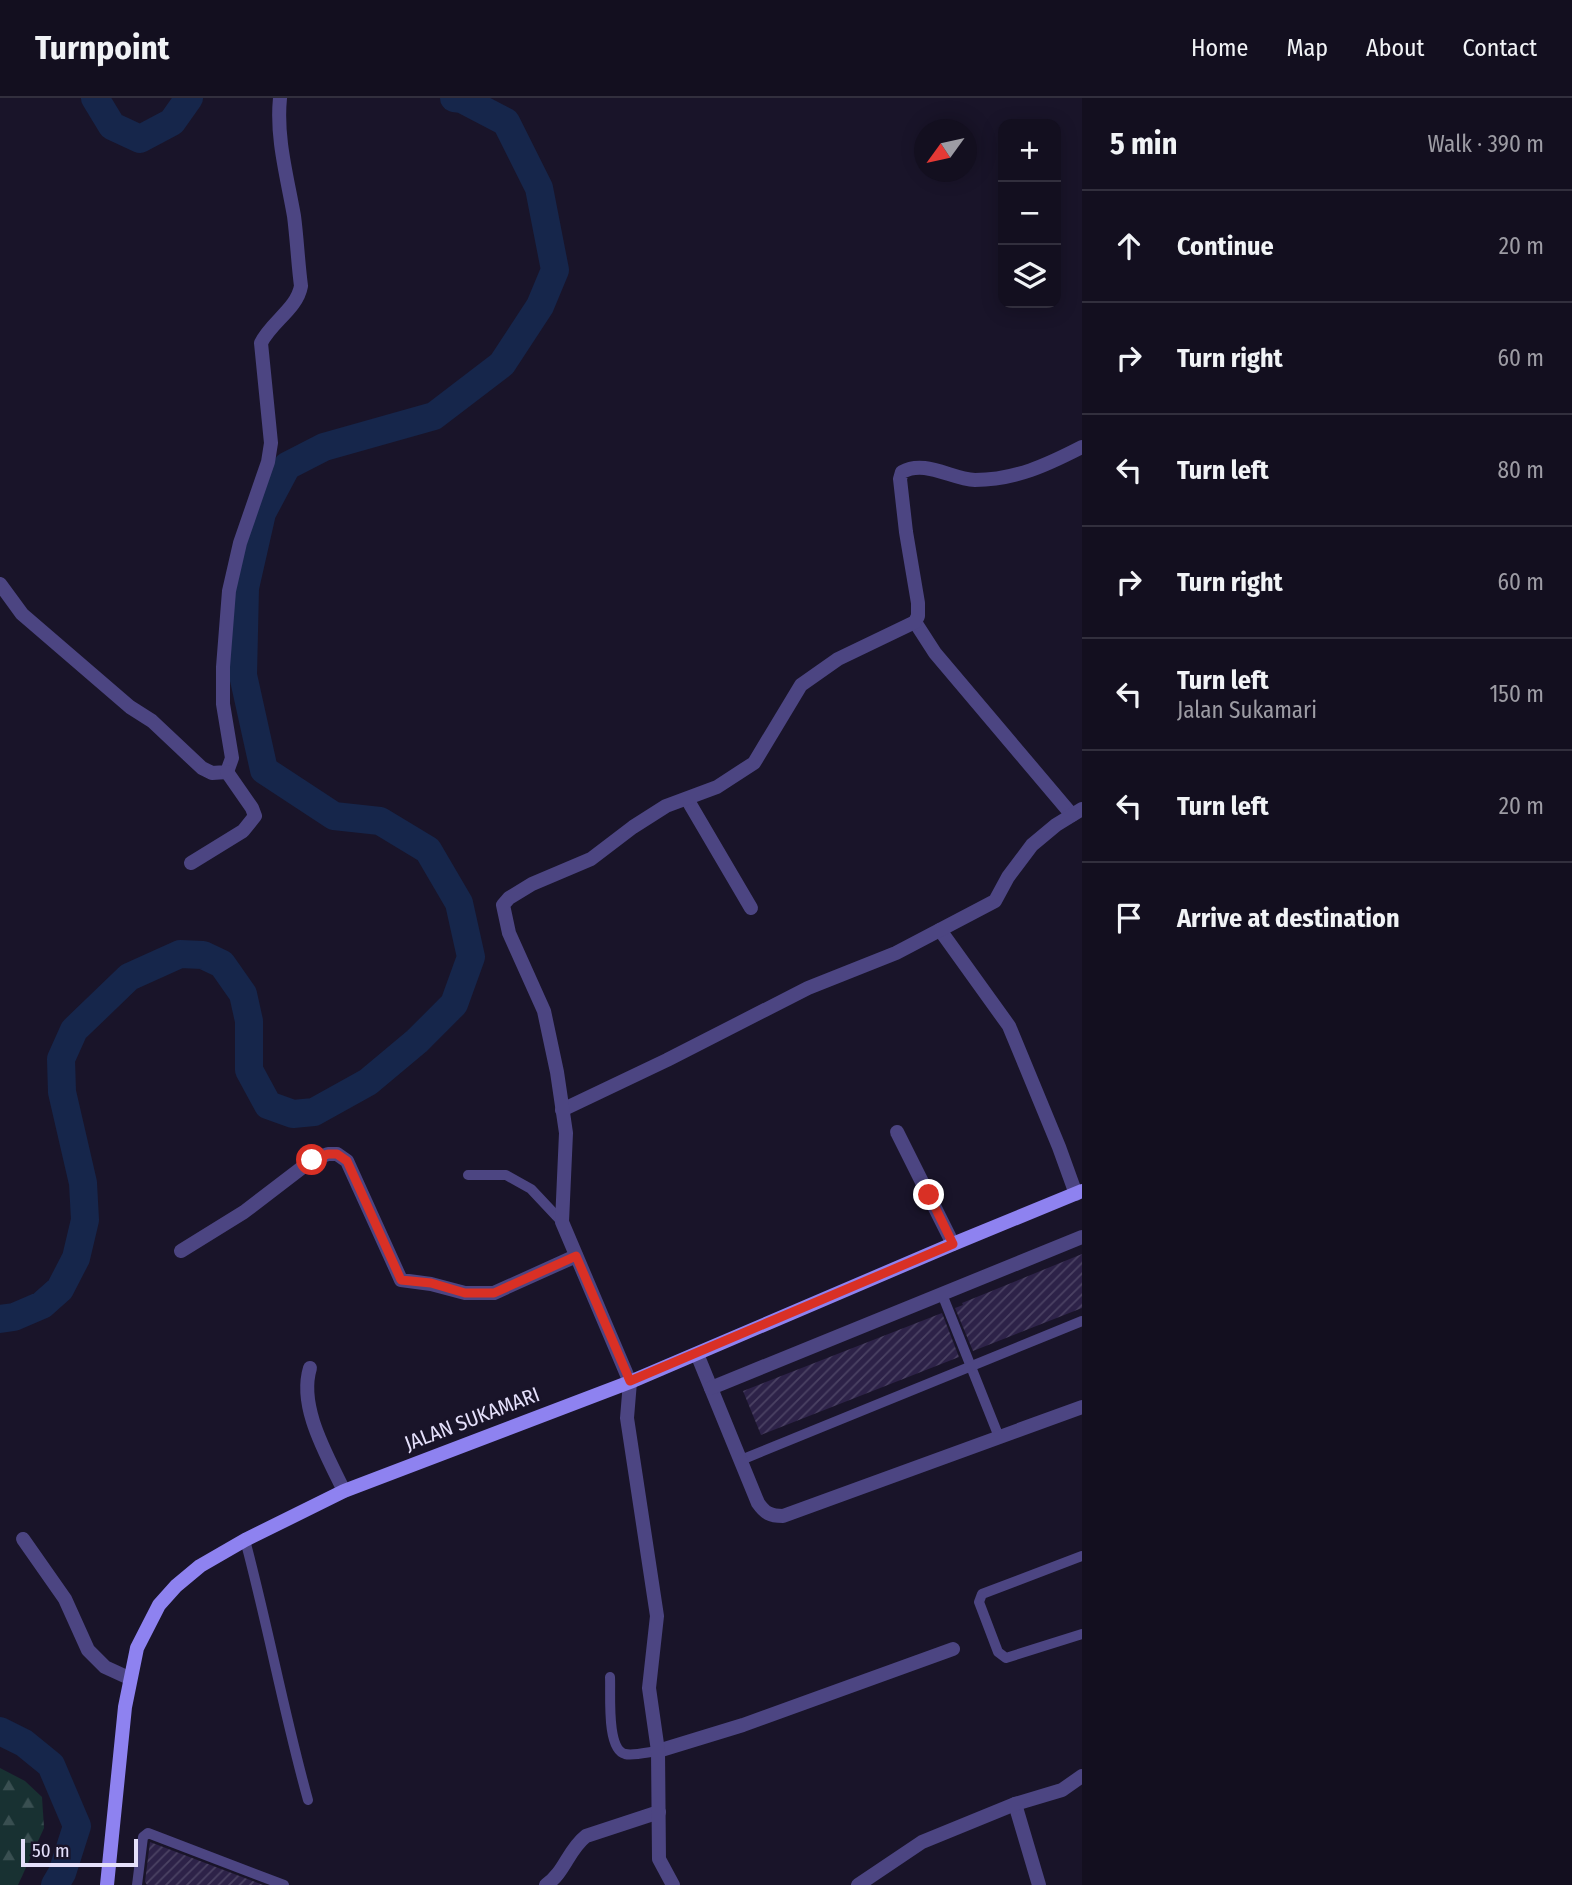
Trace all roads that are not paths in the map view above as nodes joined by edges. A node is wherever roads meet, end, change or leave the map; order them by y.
1 (280, 105) edge
2 (1082, 447) edge
3 (0, 584) edge
4 (915, 622) junction
5 (227, 772) junction
6 (687, 799) junction
7 (1077, 812) edge
8 (191, 863) dead end
9 (751, 908) dead end
10 (940, 930) junction
11 (562, 1110) junction
12 (897, 1132) dead end
13 (468, 1175) dead end
14 (1079, 1193) edge
15 (562, 1222) junction
16 (1082, 1237) edge
17 (953, 1244) junction
18 (181, 1251) dead end
19 (576, 1256) junction
20 (942, 1294) junction
21 (1082, 1321) edge
22 (697, 1354) junction
23 (971, 1366) junction
24 (310, 1368) dead end
25 (630, 1381) junction
26 (711, 1388) junction
27 (1082, 1407) edge
28 (999, 1437) junction
29 (741, 1460) junction
30 (344, 1491) junction
31 (23, 1539) dead end
32 (245, 1540) junction
33 (1082, 1556) edge
34 (1082, 1634) edge
35 (953, 1649) dead end
36 (610, 1676) dead end
37 (129, 1678) junction
38 (658, 1751) junction
39 (1082, 1776) edge
40 (308, 1800) dead end
41 (1015, 1804) junction
42 (659, 1812) junction
43 (107, 1885) edge
44 (137, 1885) edge
45 (284, 1885) edge
46 (545, 1885) edge
47 (673, 1885) edge
48 (858, 1885) edge
49 (1039, 1885) edge

1 - 5 street
2 - 4 street
3 - 5 street
4 - 6 street
4 - 7 street
5 - 8 street
6 - 9 street
6 - 11 street
7 - 10 street
10 - 11 street
10 - 14 street
11 - 15 street
12 - 17 street
13 - 15 lane
14 - 17 street, JALAN SUKAMARI
15 - 19 street
16 - 20 street
17 - 22 street, JALAN SUKAMARI
18 - 19 street
19 - 25 street
20 - 23 lane
20 - 26 street
21 - 23 lane
22 - 25 street, JALAN SUKAMARI
22 - 26 street
23 - 28 lane
23 - 29 lane
24 - 30 street
25 - 30 street, JALAN SUKAMARI
25 - 38 street
26 - 29 street
27 - 28 street
28 - 29 street
30 - 32 street, JALAN SUKAMARI
31 - 37 street
32 - 37 street, JALAN SUKAMARI
32 - 40 lane
33 - 34 lane
35 - 38 street
36 - 38 lane
37 - 43 street, JALAN SUKAMARI
38 - 42 street
39 - 41 street
41 - 48 street
41 - 49 street
42 - 46 street
42 - 47 street
44 - 45 lane

